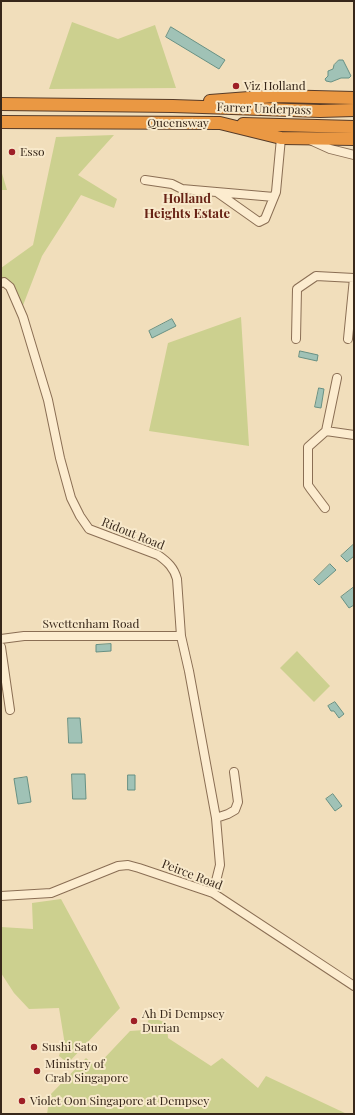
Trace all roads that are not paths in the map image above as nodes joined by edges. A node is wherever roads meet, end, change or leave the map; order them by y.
1 (354, 98) edge
2 (1, 104) edge
3 (173, 106) junction
4 (354, 110) edge
5 (1, 122) edge
6 (220, 123) junction
7 (354, 127) edge
8 (281, 138) junction
9 (304, 138) junction
10 (354, 139) edge
11 (354, 155) edge
12 (145, 180) dead end
13 (218, 193) junction
14 (274, 197) junction
15 (354, 278) edge
16 (1, 283) edge
17 (296, 339) dead end
18 (348, 339) dead end
19 (337, 378) dead end
20 (326, 431) junction
21 (354, 435) edge
22 (325, 508) dead end
23 (181, 636) junction
24 (1, 639) edge
25 (1, 647) edge
26 (10, 710) dead end
27 (234, 772) dead end
28 (216, 818) junction
29 (213, 893) junction
30 (1, 896) edge
31 (354, 986) edge

1 - 3 highway, Queensway
2 - 3 highway, Queensway
3 - 4 highway, Farrer Underpass
5 - 6 highway, Queensway
6 - 7 highway, Farrer Underpass
6 - 8 highway, Queensway
8 - 9 highway, Queensway
8 - 14 street
9 - 10 highway, Queensway
9 - 11 street
12 - 13 street
13 - 14 street
13 - 14 street
15 - 17 street
15 - 18 street
16 - 23 street, Ridout Road
19 - 20 street
20 - 21 street
20 - 22 street
23 - 24 street, Swettenham Road
23 - 28 street, Ridout Road
25 - 26 street
27 - 28 street
28 - 29 street, Ridout Road
29 - 30 street, Peirce Road
29 - 31 street, Peirce Road

